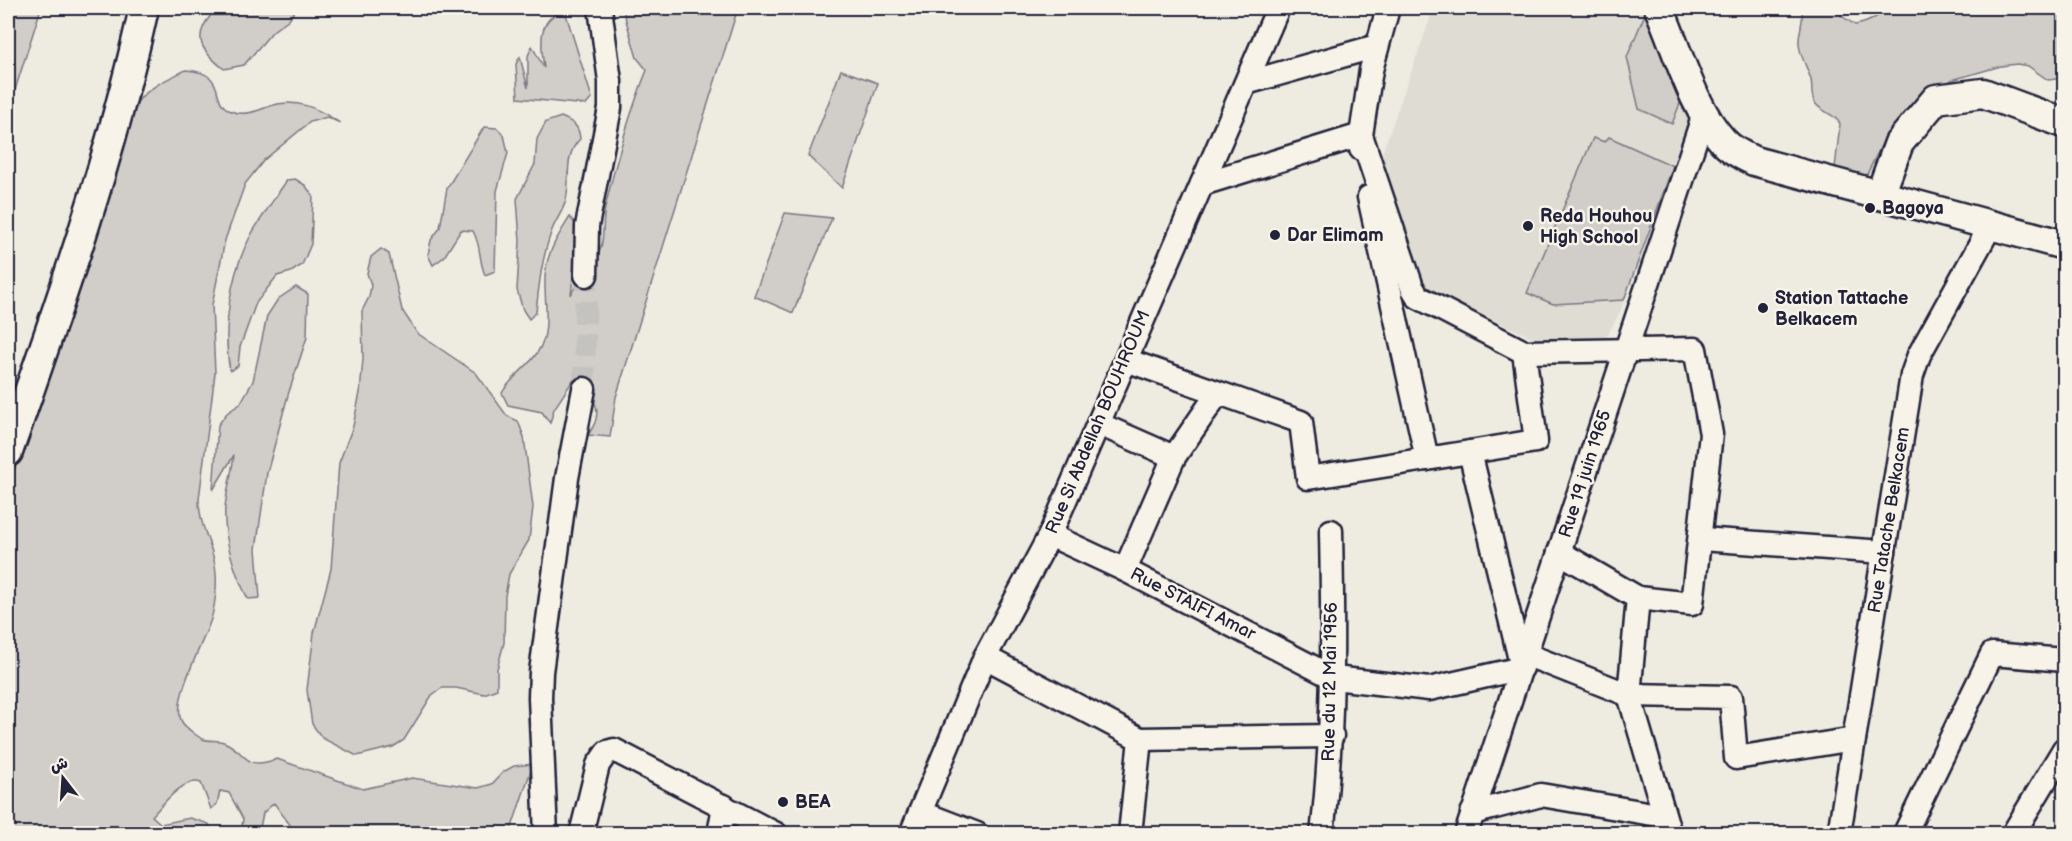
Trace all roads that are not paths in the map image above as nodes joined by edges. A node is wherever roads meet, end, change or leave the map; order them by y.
1 (144, 8) edge
2 (600, 8) edge
3 (1278, 8) edge
4 (1388, 8) edge
5 (1659, 8) edge
6 (1377, 46) junction
7 (1246, 83) junction
8 (1704, 114) junction
9 (2064, 123) edge
10 (1361, 135) junction
11 (1202, 184) junction
12 (1876, 194) junction
13 (1991, 225) junction
14 (2064, 245) edge
15 (586, 275) tunnel mouth
16 (1626, 351) junction
17 (1524, 352) junction
18 (1126, 360) junction
19 (584, 389) tunnel mouth
20 (1218, 393) junction
21 (1099, 424) junction
22 (8, 452) edge
23 (1470, 452) junction
24 (1174, 457) junction
25 (1427, 459) junction
26 (1331, 531) dead end
27 (1050, 535) junction
28 (1701, 538) junction
29 (1559, 552) junction
30 (1884, 552) junction
31 (1125, 570) junction
32 (1638, 598) junction
33 (985, 657) junction
34 (2064, 660) edge
35 (1523, 661) junction
36 (1334, 678) junction
37 (1629, 695) junction
38 (1332, 736) junction
39 (1140, 739) junction
40 (1854, 739) junction
41 (2064, 749) edge
42 (724, 806) junction
43 (920, 812) junction
44 (1469, 824) edge
45 (1667, 825) edge
46 (1327, 832) edge
47 (1907, 833) edge
48 (546, 834) edge
49 (580, 834) edge
50 (719, 834) edge
51 (776, 834) edge
52 (911, 834) edge
53 (977, 834) edge
54 (1130, 834) edge
55 (1839, 834) edge
56 (2013, 834) edge

1 - 22 main road
2 - 15 street
3 - 7 street, Rue Si Abdellah BOUHROUM
4 - 6 street
5 - 8 main road
6 - 7 street
6 - 10 street
7 - 11 street, Rue Si Abdellah BOUHROUM
8 - 12 main road
8 - 16 street, Rue 19 juin 1965
9 - 12 main road
10 - 11 street
10 - 17 street
10 - 25 street
11 - 18 street, Rue Si Abdellah BOUHROUM
12 - 13 main road
13 - 14 main road
13 - 30 street, Rue Tatache Belkacem
16 - 17 street
16 - 28 street
16 - 29 street, Rue 19 juin 1965
17 - 23 street
18 - 20 street
18 - 21 street, Rue Si Abdellah BOUHROUM
19 - 48 street
20 - 24 street
20 - 25 street
21 - 24 street
21 - 27 street, Rue Si Abdellah BOUHROUM
23 - 25 street
23 - 35 street
24 - 31 street
26 - 36 street, Rue du 12 Mai 1956
27 - 31 street, Rue STAIFI Amar
27 - 33 street, Rue Si Abdellah BOUHROUM
28 - 30 street
28 - 32 street
29 - 32 street
29 - 35 street, Rue 19 juin 1965
30 - 40 street, Rue Tatache Belkacem
31 - 36 street, Rue STAIFI Amar
32 - 37 street
33 - 39 street
33 - 43 street, Rue Si Abdellah BOUHROUM
34 - 47 street
35 - 36 street
35 - 37 street
35 - 44 street, Rue 19 juin 1965
36 - 38 street, Rue du 12 Mai 1956
37 - 40 street
37 - 45 street
38 - 39 street
38 - 46 street, Rue du 12 Mai 1956
39 - 54 street
40 - 55 street, Rue Tatache Belkacem
41 - 56 street
42 - 49 street
42 - 50 street
42 - 51 street
43 - 52 street, Rue Si Abdellah BOUHROUM
43 - 53 street
44 - 45 street

